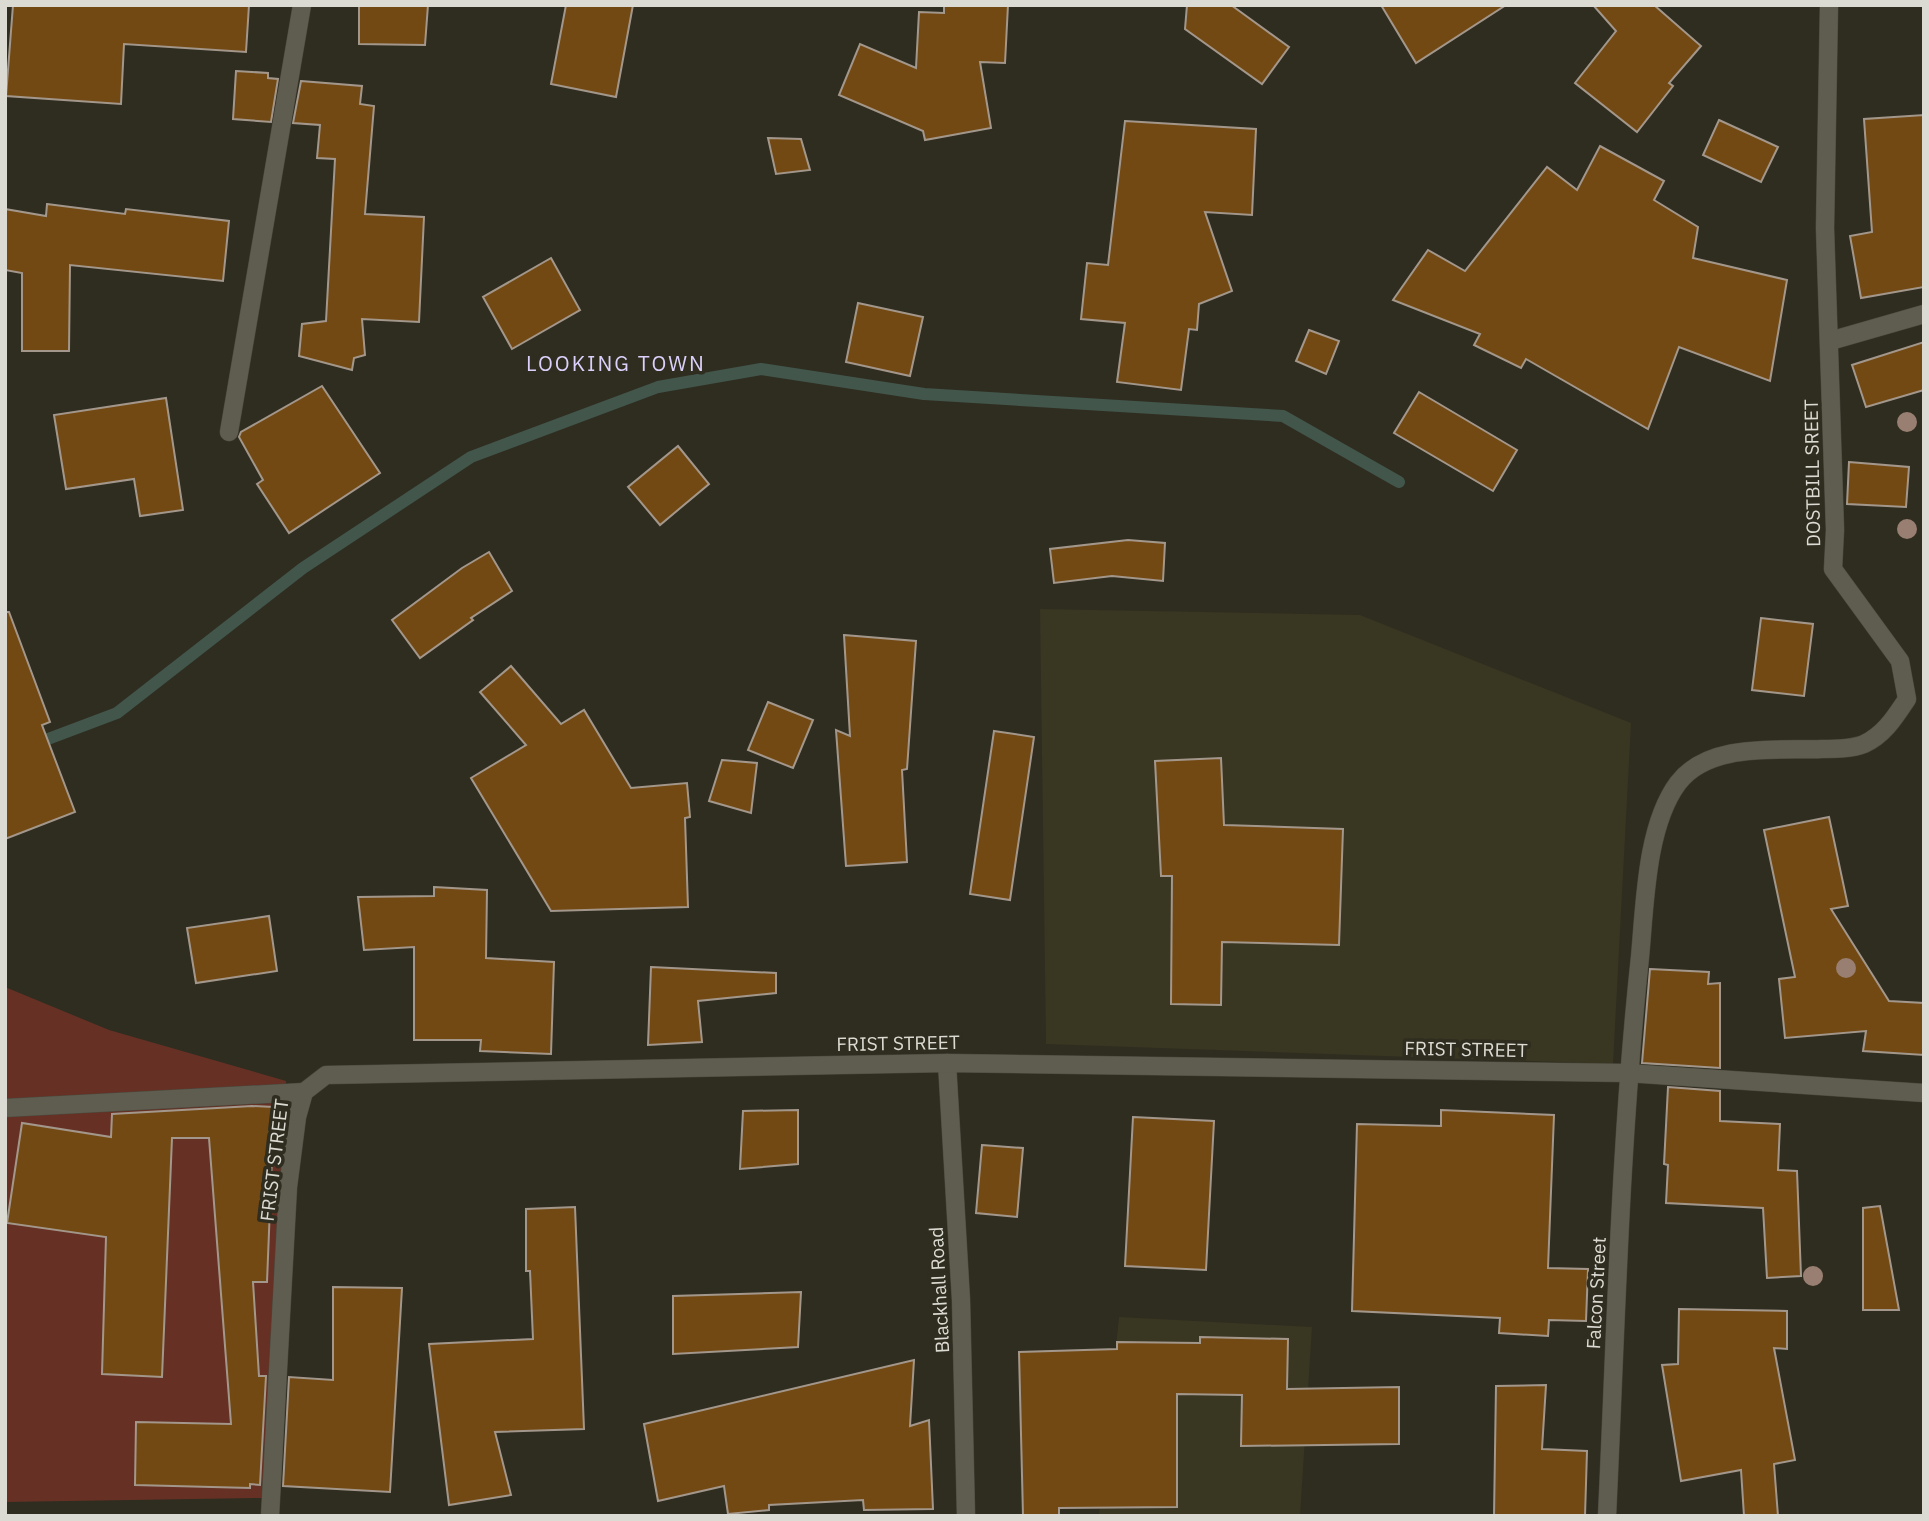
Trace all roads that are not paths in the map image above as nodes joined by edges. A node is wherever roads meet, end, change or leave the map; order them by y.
1 (302, 5) edge
2 (1829, 5) edge
3 (1924, 314) edge
4 (1830, 341) junction
5 (229, 432) dead end
6 (947, 1063) junction
7 (1627, 1073) junction
8 (304, 1092) junction
9 (1924, 1093) edge
10 (5, 1108) edge
11 (271, 1516) edge
12 (967, 1516) edge
13 (1607, 1516) edge

1 - 5 street
2 - 4 street, DOSTBILL SREET
3 - 4 street
4 - 7 street, DOSTBILL SREET
6 - 7 street, FRIST STREET
6 - 8 street, FRIST STREET
6 - 12 street, Blackhall Road
7 - 9 street, FRIST STREET
7 - 13 street, Falcon Street
8 - 10 street
8 - 11 street, FRIST STREET

